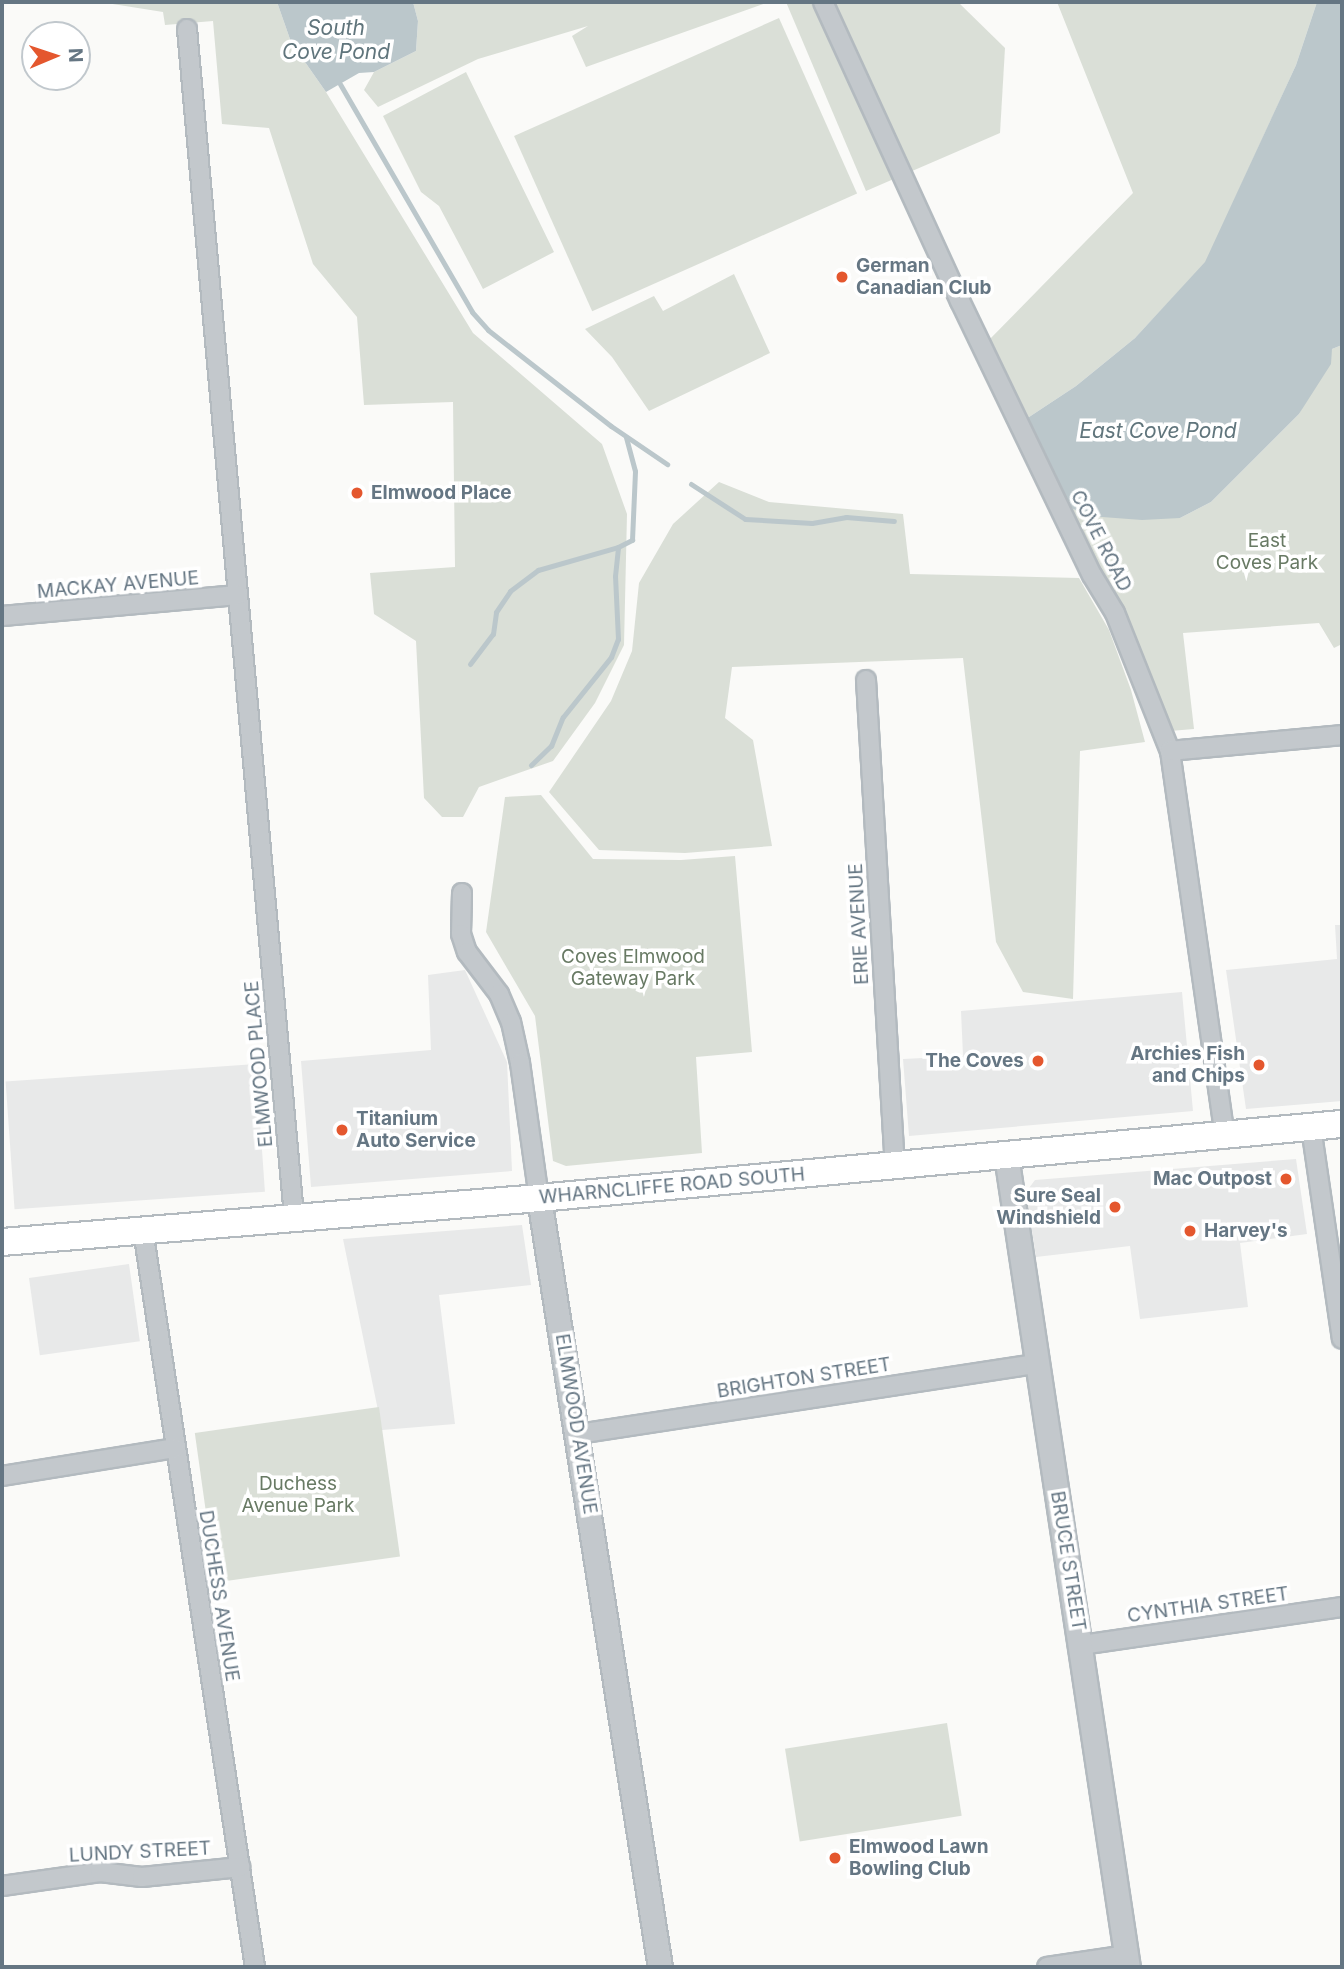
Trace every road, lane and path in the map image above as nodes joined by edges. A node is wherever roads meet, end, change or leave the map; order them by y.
1 (823, 2) edge
2 (187, 29) dead end
3 (237, 595) junction
4 (2, 616) edge
5 (866, 680) dead end
6 (1342, 735) edge
7 (1170, 751) junction
8 (462, 893) dead end
9 (1342, 1124) edge
10 (1311, 1127) junction
11 (1225, 1136) junction
12 (1006, 1155) junction
13 (895, 1165) junction
14 (539, 1198) junction
15 (294, 1217) junction
16 (143, 1230) junction
17 (2, 1242) edge
18 (1342, 1339) edge
19 (1037, 1364) junction
20 (578, 1434) junction
21 (175, 1448) junction
22 (2, 1476) edge
23 (1342, 1607) edge
24 (1081, 1645) junction
25 (240, 1867) junction
26 (2, 1886) edge
27 (1127, 1961) edge
28 (255, 1967) edge
29 (660, 1967) edge
30 (1048, 1967) edge

1 - 7 street, COVE ROAD
2 - 3 street, ELMWOOD PLACE
3 - 4 street, MACKAY AVENUE
3 - 15 street, ELMWOOD PLACE
5 - 13 street, ERIE AVENUE
6 - 7 street
7 - 11 street, COVE ROAD
8 - 14 street, ELMWOOD AVENUE
9 - 10 main road, WHARNCLIFFE ROAD SOUTH
10 - 11 main road, WHARNCLIFFE ROAD SOUTH
10 - 18 street
11 - 12 main road, WHARNCLIFFE ROAD SOUTH
12 - 13 main road, WHARNCLIFFE ROAD SOUTH
12 - 19 street, BRUCE STREET
13 - 14 main road, WHARNCLIFFE ROAD SOUTH
14 - 15 main road, WHARNCLIFFE ROAD SOUTH
14 - 20 street, ELMWOOD AVENUE
15 - 16 main road, WHARNCLIFFE ROAD SOUTH
16 - 17 main road, WHARNCLIFFE ROAD SOUTH
16 - 21 street, DUCHESS AVENUE
19 - 20 street, BRIGHTON STREET
19 - 24 street, BRUCE STREET
20 - 29 street, ELMWOOD AVENUE
21 - 22 street
21 - 25 street, DUCHESS AVENUE
23 - 24 street, CYNTHIA STREET
24 - 27 street, BRUCE STREET
25 - 26 street, LUNDY STREET
25 - 28 street, DUCHESS AVENUE
27 - 30 street

